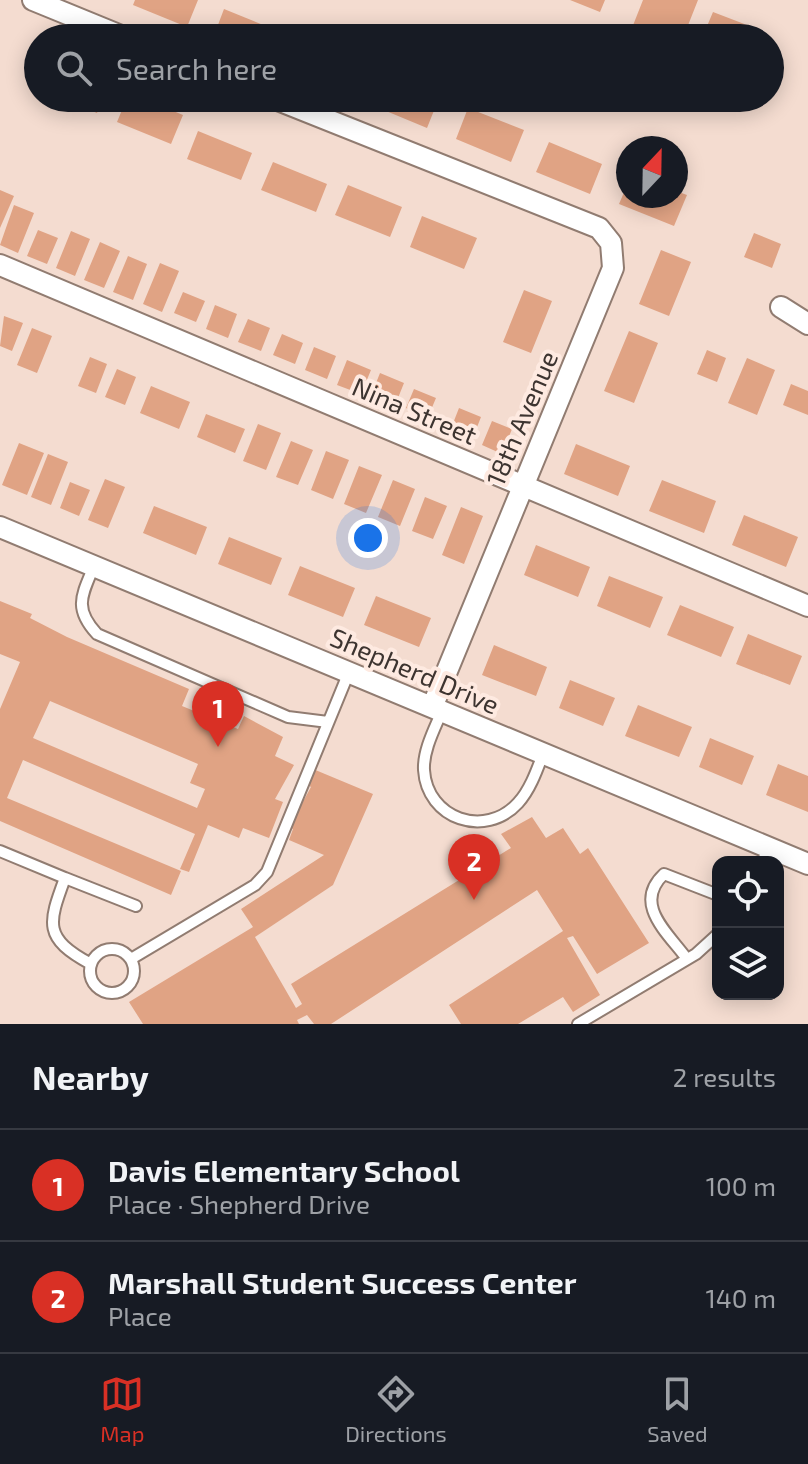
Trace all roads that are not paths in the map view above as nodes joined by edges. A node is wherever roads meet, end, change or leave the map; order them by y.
1 (33, 0) edge
2 (92, 24) edge
3 (307, 112) edge
4 (0, 265) edge
5 (781, 307) dead end
6 (808, 324) edge
7 (522, 482) junction
8 (0, 527) edge
9 (94, 566) junction
10 (808, 606) edge
11 (350, 670) junction
12 (438, 707) junction
13 (328, 722) junction
14 (544, 752) junction
15 (0, 851) edge
16 (766, 855) edge
17 (808, 864) edge
18 (65, 878) junction
19 (712, 893) edge
20 (136, 906) dead end
21 (712, 939) edge
22 (131, 959) junction
23 (687, 959) junction
24 (91, 964) junction
25 (578, 1024) edge

1 - 2 street
3 - 7 street, 18th Avenue
4 - 7 street, Nina Street
5 - 6 street
7 - 10 street, Nina Street
7 - 12 street, 18th Avenue
8 - 9 street, Shepherd Drive
9 - 11 street, Shepherd Drive
9 - 13 lane
11 - 12 street, Shepherd Drive
11 - 13 lane
12 - 14 street, Shepherd Drive
12 - 14 lane
13 - 22 lane
14 - 16 street, Shepherd Drive
15 - 18 lane
16 - 17 street, Shepherd Drive
18 - 20 lane
18 - 24 lane
19 - 23 lane
21 - 23 lane
22 - 24 lane
22 - 24 lane
23 - 25 lane

